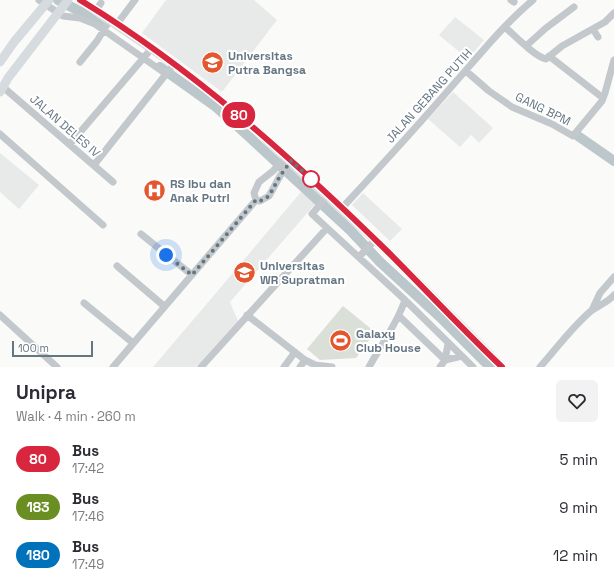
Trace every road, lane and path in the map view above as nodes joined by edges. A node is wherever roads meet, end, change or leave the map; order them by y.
1 (67, 0) edge
2 (80, 0) edge
3 (135, 0) edge
4 (534, 0) edge
5 (45, 2) edge
6 (574, 7) dead end
7 (58, 12) junction
8 (614, 13) edge
9 (109, 25) junction
10 (505, 26) junction
11 (593, 29) junction
12 (598, 37) dead end
13 (526, 46) junction
14 (147, 55) junction
15 (549, 56) junction
16 (614, 60) edge
17 (0, 62) edge
18 (80, 62) dead end
19 (169, 70) junction
20 (466, 71) junction
21 (1, 90) edge
22 (603, 98) junction
23 (0, 134) edge
24 (70, 144) junction
25 (286, 162) junction
26 (94, 166) junction
27 (271, 172) junction
28 (279, 178) junction
29 (113, 182) dead end
30 (327, 197) junction
31 (256, 200) junction
32 (342, 208) junction
33 (103, 225) dead end
34 (327, 228) junction
35 (141, 234) dead end
36 (371, 241) junction
37 (359, 253) junction
38 (117, 266) dead end
39 (192, 275) junction
40 (614, 277) edge
41 (614, 295) edge
42 (405, 300) junction
43 (84, 303) dead end
44 (164, 306) junction
45 (592, 310) junction
46 (0, 315) edge
47 (247, 315) junction
48 (399, 316) junction
49 (133, 343) junction
50 (448, 344) junction
51 (295, 352) junction
52 (462, 356) junction
53 (305, 360) junction
54 (445, 360) junction
55 (56, 367) edge
56 (113, 367) edge
57 (201, 367) edge
58 (284, 367) edge
59 (300, 367) edge
60 (332, 367) edge
61 (369, 367) edge
62 (440, 367) edge
63 (473, 367) edge
64 (502, 367) edge
65 (540, 367) edge

1 - 7 main road
2 - 9 main road
3 - 9 street
4 - 10 street, JALAN GEBANG PUTIH
5 - 7 street
5 - 17 main road
6 - 13 street
7 - 9 street
7 - 21 main road
8 - 11 street
9 - 14 main road
9 - 14 street
9 - 18 street
10 - 13 street
10 - 20 street, JALAN GEBANG PUTIH
11 - 12 street
11 - 15 street
13 - 15 street
14 - 19 main road
14 - 19 street
14 - 24 street
15 - 22 street
16 - 22 street
19 - 25 main road
19 - 26 street
20 - 22 street, GANG BPM
20 - 32 street, JALAN GEBANG PUTIH
21 - 24 street, JALAN DELES IV
23 - 33 street
24 - 26 street, JALAN DELES IV
25 - 27 street
25 - 28 street
25 - 30 main road
26 - 29 street, JALAN DELES IV
27 - 28 street
27 - 31 street
28 - 31 street
30 - 32 main road
30 - 34 street
31 - 39 street
32 - 36 main road
34 - 37 street
34 - 47 street
35 - 39 street
36 - 37 street
36 - 64 main road
37 - 42 street
38 - 44 street
39 - 44 street
40 - 45 street
41 - 45 street
42 - 48 street
42 - 50 street
43 - 49 street
44 - 49 street
45 - 65 street
46 - 55 street
47 - 51 street
47 - 57 street
48 - 54 street
48 - 61 street
49 - 56 street
50 - 52 street
50 - 54 street
51 - 53 street
51 - 58 street
52 - 54 street
52 - 63 street
53 - 59 street
53 - 60 street
54 - 62 street

